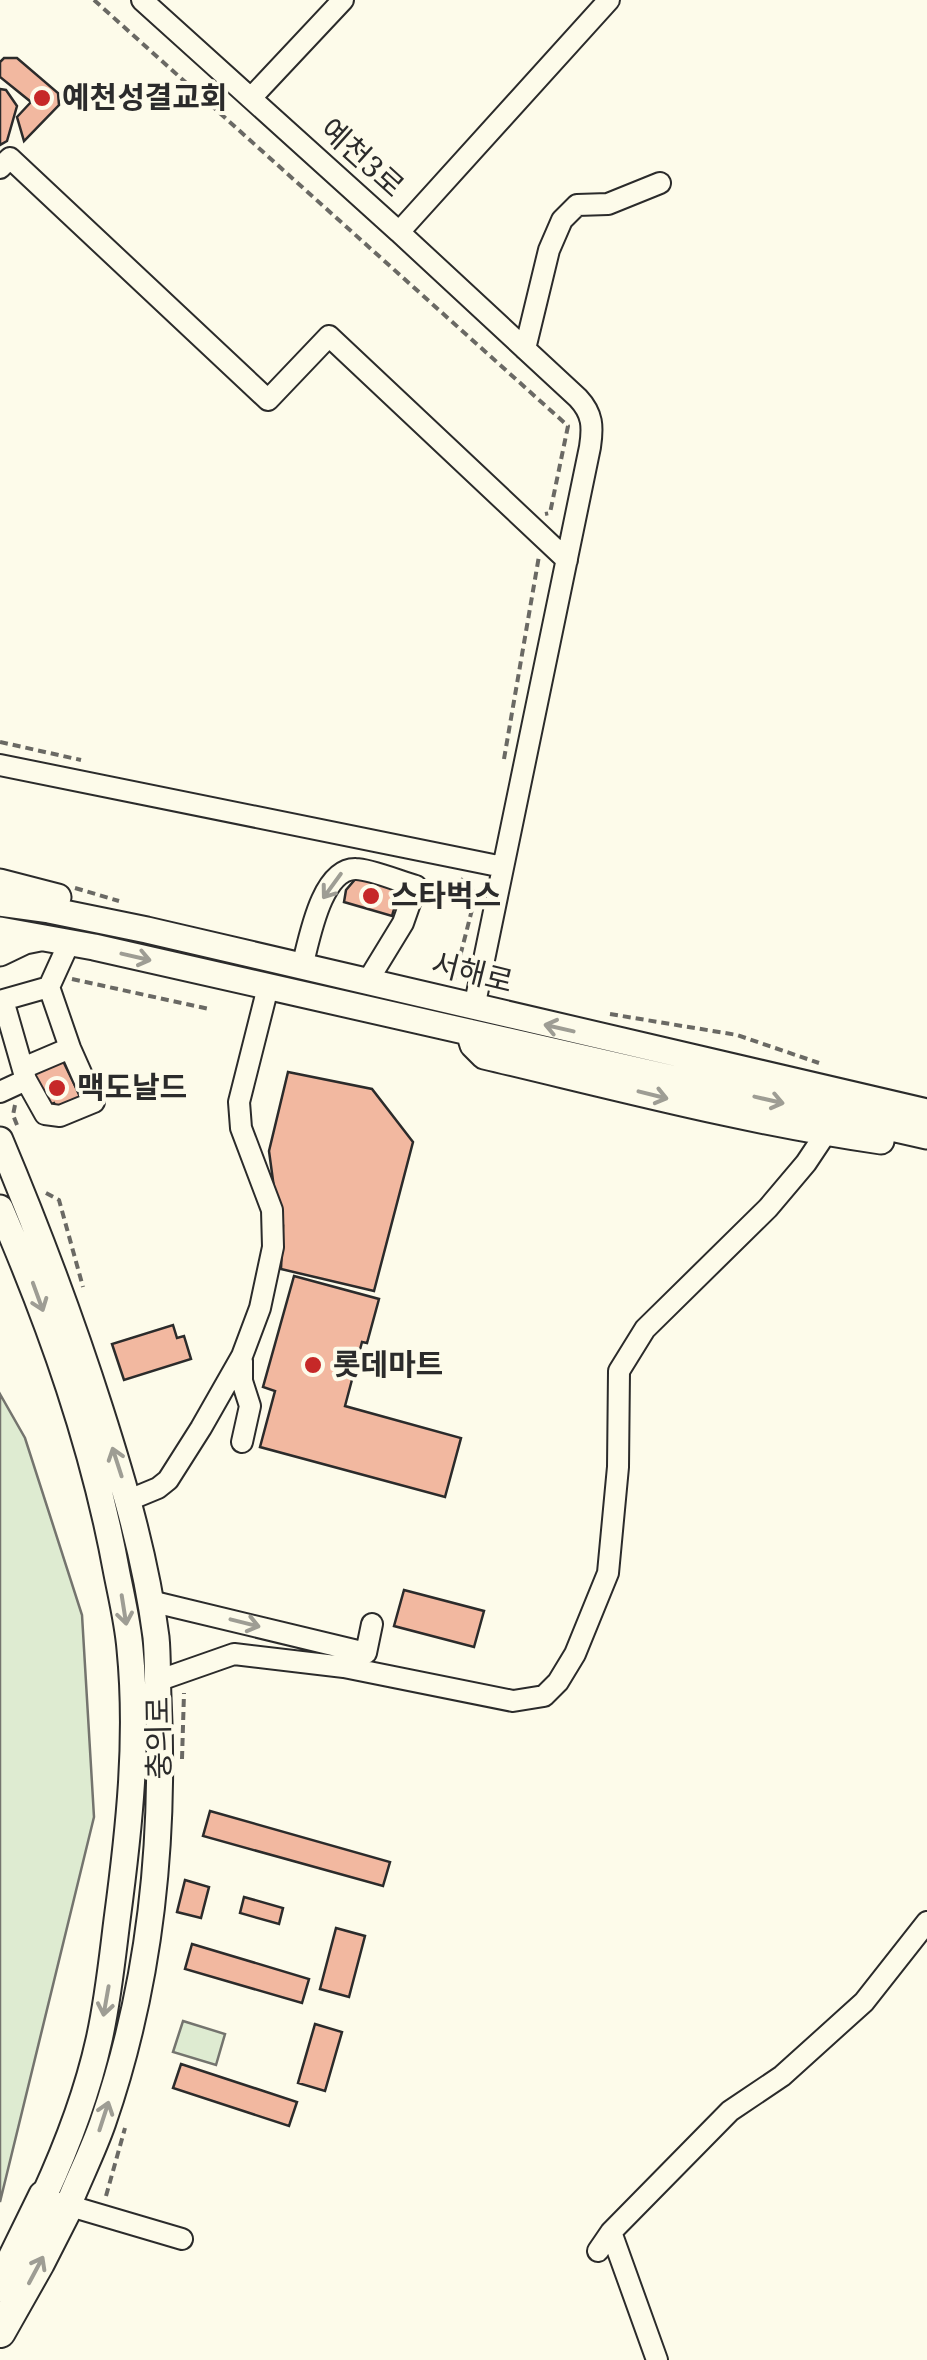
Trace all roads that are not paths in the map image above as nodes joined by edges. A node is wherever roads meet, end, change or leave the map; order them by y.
1 (142, 0) edge
2 (343, 0) edge
3 (609, 0) edge
4 (251, 98) junction
5 (0, 168) edge
6 (660, 184) dead end
7 (399, 232) junction
8 (525, 349) junction
9 (567, 560) junction
10 (0, 765) edge
11 (503, 866) junction
12 (0, 882) edge
13 (0, 903) edge
14 (49, 910) junction
15 (0, 930) edge
16 (147, 930) junction
17 (40, 938) junction
18 (69, 943) junction
19 (0, 953) edge
20 (302, 966) junction
21 (52, 981) junction
22 (367, 982) junction
23 (268, 987) junction
24 (471, 1020) junction
25 (70, 1048) junction
26 (25, 1074) junction
27 (0, 1092) edge
28 (927, 1112) edge
29 (826, 1133) junction
30 (927, 1136) edge
31 (0, 1140) edge
32 (927, 1148) edge
33 (0, 1208) edge
34 (242, 1356) junction
35 (242, 1442) dead end
36 (129, 1500) junction
37 (150, 1601) junction
38 (372, 1624) dead end
39 (158, 1681) junction
40 (126, 1866) junction
41 (156, 1869) junction
42 (927, 1922) edge
43 (56, 2201) junction
44 (610, 2232) junction
45 (182, 2239) dead end
46 (598, 2251) dead end
47 (0, 2286) edge
48 (0, 2332) edge
49 (657, 2360) edge

1 - 4 street, 예천3로
2 - 4 street
3 - 7 street, 예천3로
4 - 7 street, 예천3로
5 - 9 street
6 - 8 street
7 - 8 street
8 - 9 street
9 - 11 street
10 - 11 street
11 - 24 street
12 - 16 main road
13 - 14 main road, 서해로
14 - 16 main road, 서해로
14 - 17 main road
15 - 17 main road, 서해로
16 - 20 main road, 서해로
17 - 18 main road, 서해로
17 - 19 main road
18 - 21 street
18 -> 23 main road, 서해로
20 - 22 main road, 서해로
22 -> 20 street
21 - 25 street
21 - 26 street
22 - 24 main road, 서해로
23 - 24 main road, 서해로
23 - 34 street
28 -> 24 main road, 서해로
24 -> 29 main road
24 -> 30 main road, 서해로
25 - 26 street
25 - 26 street
26 - 27 street
29 - 32 main road
29 - 39 street
36 -> 31 main road, 충의로
33 -> 40 main road, 충의로
34 - 35 street
34 - 36 street
36 - 37 main road, 충의로
37 -> 38 street
37 - 39 main road, 충의로
39 - 41 main road, 충의로
40 - 41 main road
40 -> 43 main road, 충의로
43 -> 41 main road, 충의로
42 - 44 street
43 - 45 street
43 - 47 highway, 충의로
48 -> 43 highway, 충의로
44 - 46 street
44 - 49 street

